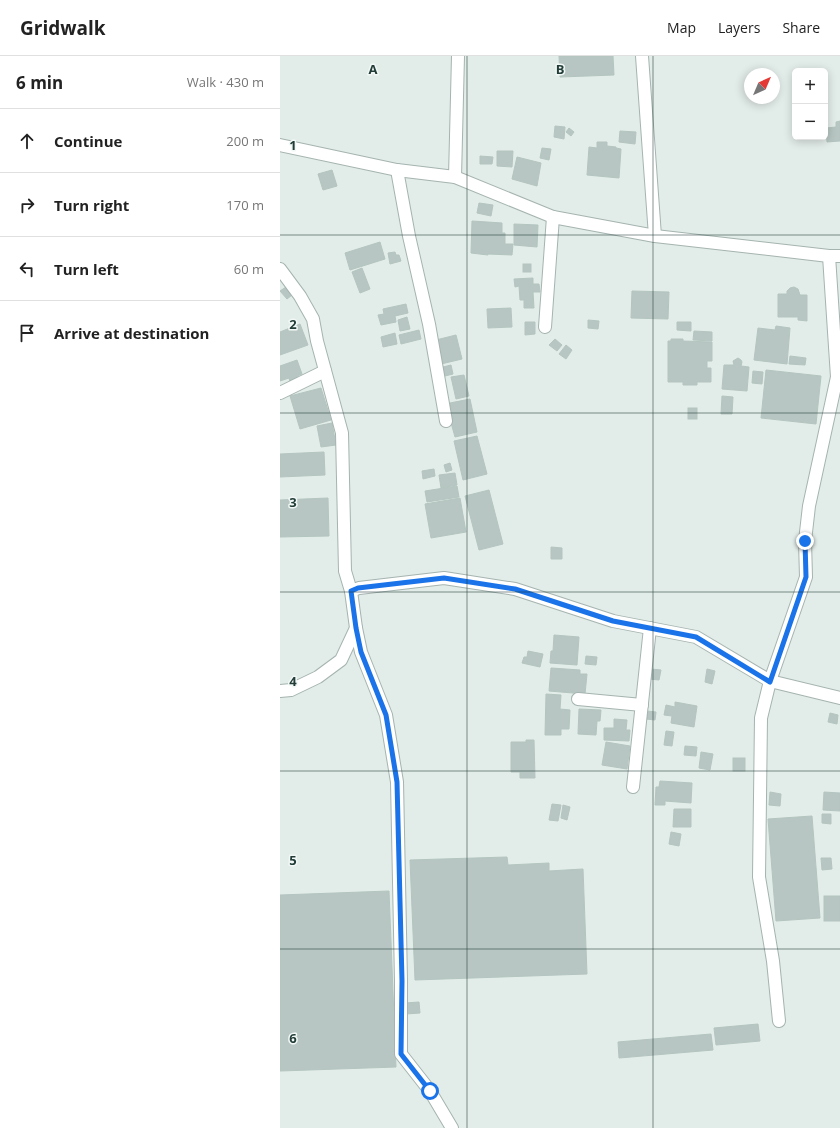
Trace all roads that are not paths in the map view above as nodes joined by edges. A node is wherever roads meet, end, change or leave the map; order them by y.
1 (458, 56) edge
2 (642, 56) edge
3 (280, 145) edge
4 (397, 170) junction
5 (455, 177) junction
6 (553, 217) junction
7 (655, 236) junction
8 (835, 256) edge
9 (280, 269) edge
10 (545, 327) dead end
11 (325, 371) junction
12 (280, 393) edge
13 (446, 421) dead end
14 (351, 591) junction
15 (356, 628) junction
16 (650, 628) junction
17 (770, 682) junction
18 (280, 690) edge
19 (840, 698) edge
20 (578, 699) dead end
21 (642, 705) junction
22 (634, 787) dead end
23 (780, 1021) dead end
24 (452, 1128) edge

1 - 5 street
2 - 7 street
3 - 4 street
4 - 5 street
4 - 13 street
5 - 6 street
6 - 7 street
6 - 10 street
7 - 8 street
8 - 17 street
9 - 11 street
11 - 12 street
11 - 14 street
14 - 15 street
14 - 16 street
15 - 18 street
15 - 24 street
16 - 17 street
16 - 21 street
17 - 19 street
17 - 23 street
20 - 21 street
21 - 22 street

